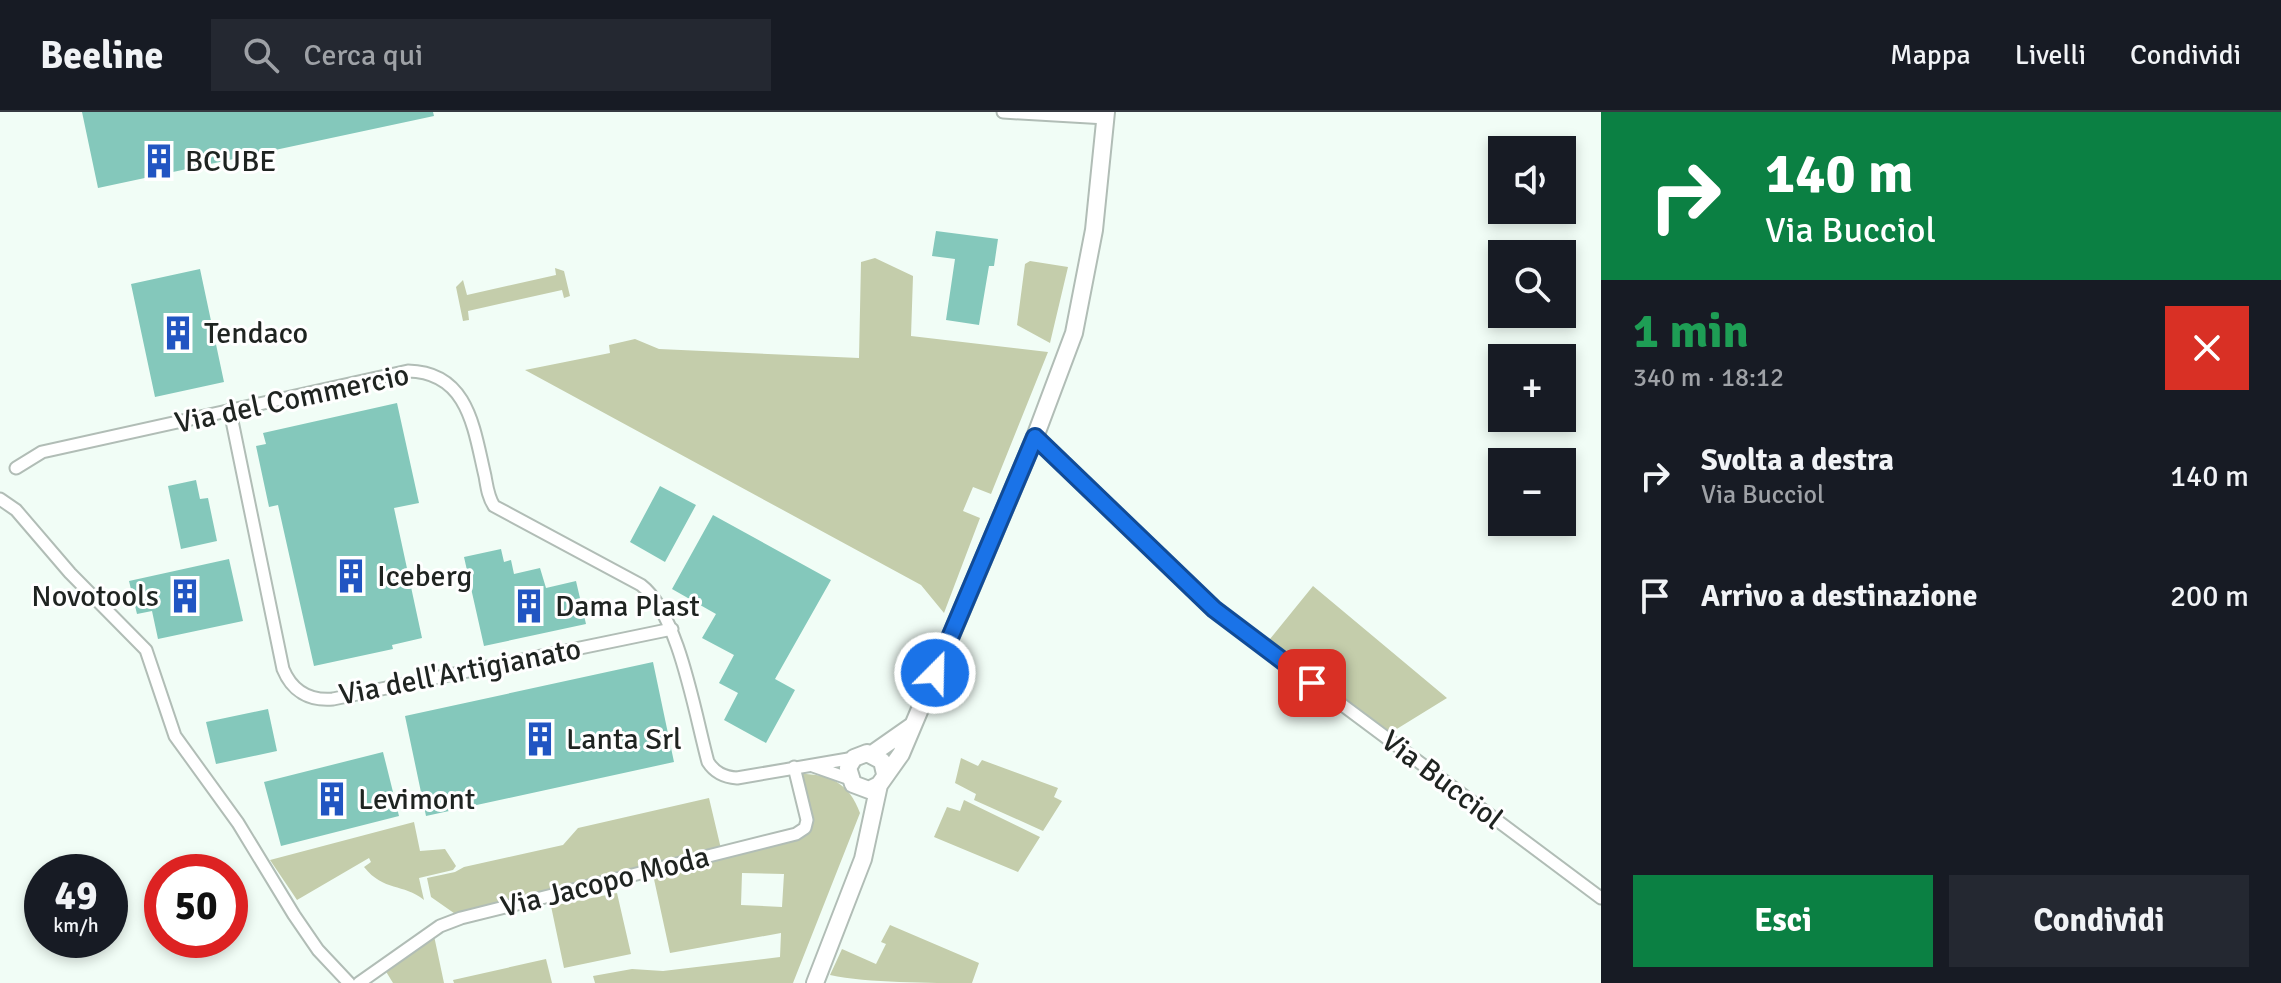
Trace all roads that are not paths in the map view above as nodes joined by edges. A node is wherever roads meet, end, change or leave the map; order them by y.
1 (1003, 112) edge
2 (1106, 115) edge
3 (230, 411) junction
4 (1035, 437) junction
5 (16, 468) dead end
6 (0, 499) edge
7 (672, 629) junction
8 (913, 725) junction
9 (872, 754) junction
10 (854, 758) junction
11 (813, 766) junction
12 (794, 767) junction
13 (869, 782) junction
14 (1601, 898) edge
15 (816, 982) edge
16 (349, 983) edge
17 (359, 983) edge

1 - 2 street
2 - 4 main road
3 - 5 street, Via del Commercio
3 - 7 street, Via del Commercio
3 - 7 street, Via dell'Artigianato
4 - 8 main road
4 - 14 street, Via Bucciol
6 - 16 street
7 - 12 street, Via del Commercio
8 - 9 main road
8 - 13 main road
9 - 10 main road
9 - 13 main road
10 - 11 street, Via del Commercio
10 - 13 main road
11 - 12 street, Via del Commercio
11 - 13 street, Via del Commercio
12 - 17 street, Via Jacopo Moda
13 - 15 main road

